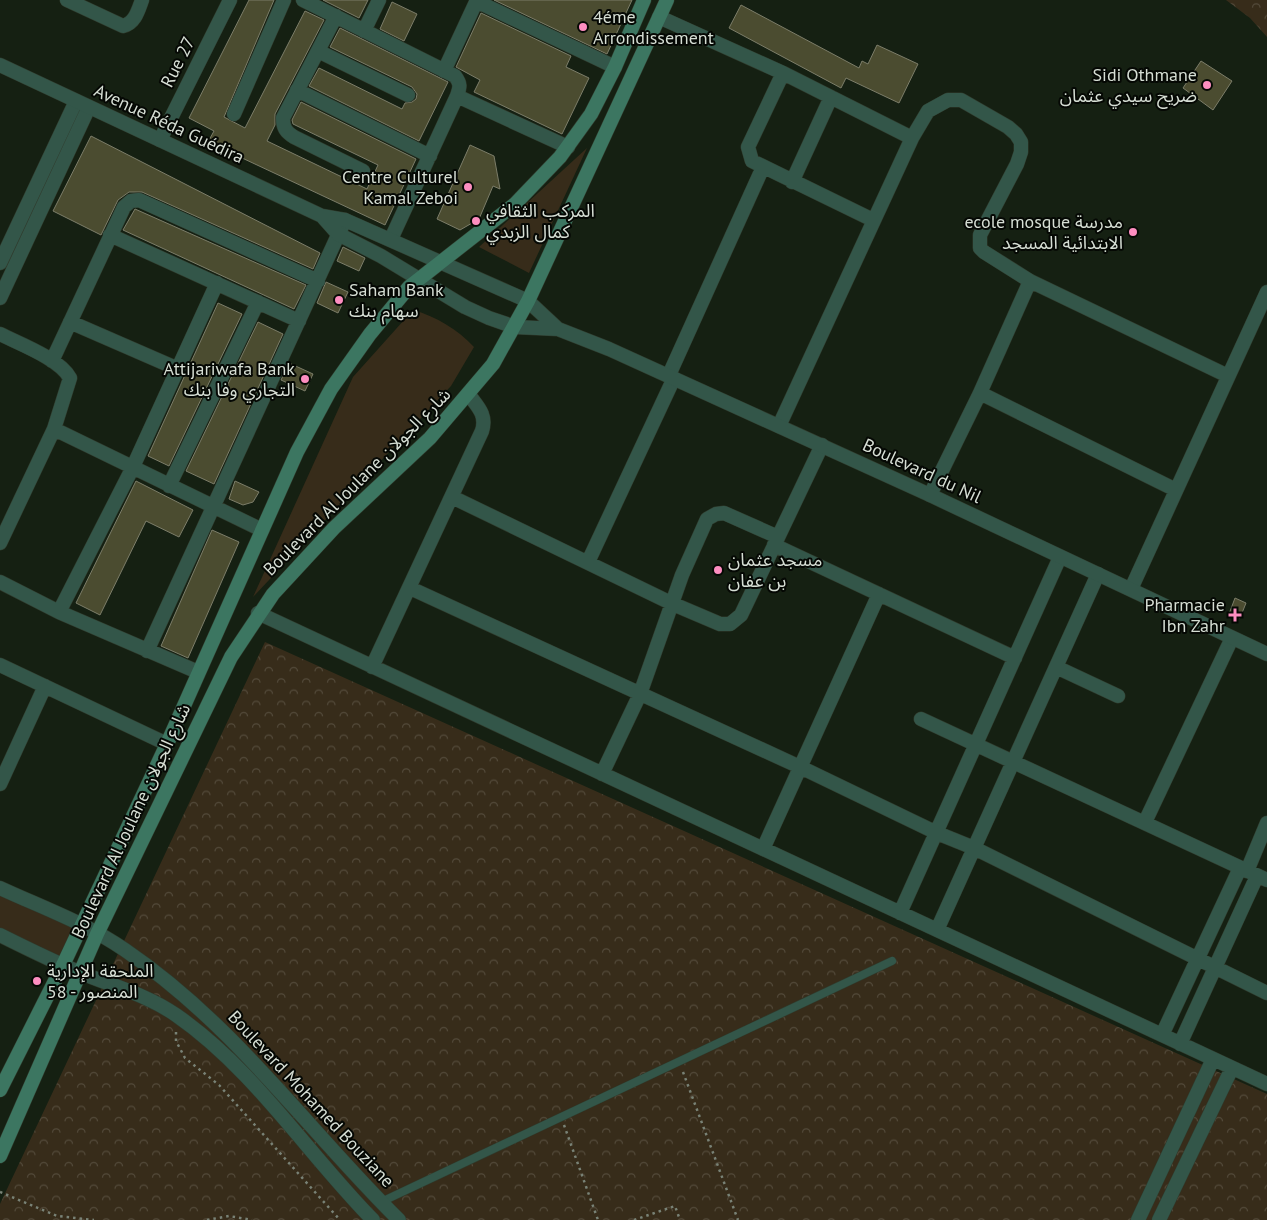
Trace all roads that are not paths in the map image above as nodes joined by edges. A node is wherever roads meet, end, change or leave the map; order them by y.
1 (67, 0) edge
2 (142, 0) edge
3 (230, 0) edge
4 (284, 0) edge
5 (303, 0) edge
6 (379, 0) edge
7 (644, 0) edge
8 (667, 0) edge
9 (477, 1) edge
10 (336, 16) junction
11 (659, 17) junction
12 (364, 31) junction
13 (318, 51) junction
14 (0, 65) edge
15 (615, 67) junction
16 (450, 73) junction
17 (783, 73) junction
18 (297, 90) junction
19 (408, 95) dead end
20 (456, 96) junction
21 (831, 97) junction
22 (76, 101) junction
23 (89, 107) junction
24 (234, 114) dead end
25 (912, 138) junction
26 (160, 140) junction
27 (568, 147) junction
28 (430, 156) junction
29 (763, 167) junction
30 (363, 171) dead end
31 (792, 182) junction
32 (322, 216) junction
33 (345, 220) junction
34 (873, 220) junction
35 (338, 234) junction
36 (110, 235) junction
37 (391, 239) junction
38 (441, 260) junction
39 (0, 263) edge
40 (419, 279) junction
41 (318, 281) junction
42 (1030, 281) junction
43 (217, 283) junction
44 (1267, 292) edge
45 (0, 298) edge
46 (528, 301) junction
47 (258, 302) junction
48 (299, 321) junction
49 (70, 322) junction
50 (515, 327) junction
51 (558, 329) junction
52 (0, 334) edge
53 (52, 361) junction
54 (178, 369) junction
55 (672, 376) junction
56 (1228, 376) junction
57 (980, 392) junction
58 (469, 395) junction
59 (779, 426) junction
60 (54, 429) junction
61 (822, 445) junction
62 (132, 469) junction
63 (169, 486) junction
64 (1176, 490) junction
65 (930, 495) junction
66 (452, 497) junction
67 (212, 506) junction
68 (262, 530) junction
69 (0, 541) edge
70 (776, 541) junction
71 (1060, 557) junction
72 (588, 562) junction
73 (1098, 574) junction
74 (0, 582) edge
75 (410, 588) junction
76 (1131, 590) junction
77 (879, 594) junction
78 (673, 604) junction
79 (59, 612) junction
80 (258, 614) junction
81 (1232, 638) junction
82 (147, 651) junction
83 (1267, 654) edge
84 (1015, 658) junction
85 (0, 665) edge
86 (372, 667) junction
87 (1056, 667) junction
88 (198, 672) junction
89 (44, 686) junction
90 (640, 694) junction
91 (1118, 696) dead end
92 (922, 719) dead end
93 (167, 744) junction
94 (975, 744) junction
95 (1013, 761) junction
96 (800, 767) junction
97 (602, 774) junction
98 (1, 778) edge
99 (1145, 822) junction
100 (1267, 823) edge
101 (936, 833) junction
102 (974, 848) junction
103 (762, 849) junction
104 (1253, 874) edge
105 (0, 888) edge
106 (900, 913) junction
107 (81, 926) junction
108 (937, 930) junction
109 (98, 934) junction
110 (0, 935) edge
111 (892, 960) dead end
112 (1198, 960) junction
113 (63, 965) junction
114 (1214, 968) junction
115 (80, 972) junction
116 (1267, 993) edge
117 (1162, 1035) junction
118 (1180, 1044) junction
119 (1213, 1059) junction
120 (1232, 1068) junction
121 (1267, 1084) edge
122 (0, 1090) edge
123 (0, 1156) edge
124 (381, 1202) junction
125 (1139, 1216) edge
126 (372, 1220) edge
127 (399, 1220) edge
128 (1158, 1220) edge

1 - 2 street
3 - 26 street, Rue 27
4 - 24 street
5 - 10 street
6 - 12 street
7 - 15 main road, Boulevard Al Joulane شارع الجولان
8 - 11 main road, Boulevard Al Joulane شارع الجولان
9 - 15 street
9 - 16 street
10 - 12 street
10 - 13 street
11 - 17 street
11 - 46 main road, Boulevard Al Joulane شارع الجولان
12 - 16 street
13 - 18 street
13 - 19 street
14 - 22 street, Avenue Réda Guédira
15 - 27 main road, Boulevard Al Joulane شارع الجولان
16 - 20 street
17 - 21 street
17 - 29 street
18 - 28 street
18 - 30 street
20 - 27 street
20 - 28 street
21 - 25 street
21 - 31 street
22 - 23 street, Avenue Réda Guédira
22 - 39 street
23 - 26 street, Avenue Réda Guédira
23 - 45 street
25 - 34 street
25 - 42 street
26 - 32 street, Avenue Réda Guédira
27 - 38 main road, Boulevard Al Joulane شارع الجولان
28 - 37 street
29 - 31 street
29 - 55 street
31 - 34 street
32 - 33 street, Avenue Réda Guédira
32 - 35 street, Avenue Réda Guédira
33 - 35 street
33 - 37 street, Avenue Réda Guédira
34 - 59 street
35 - 40 street, Avenue Réda Guédira
35 - 41 street
36 - 41 street
36 - 43 street
36 - 49 street
37 - 38 street, Avenue Réda Guédira
38 - 40 main road, Boulevard Al Joulane شارع الجولان
38 - 46 street, Avenue Réda Guédira
40 - 50 street, Avenue Réda Guédira
40 - 68 main road, Boulevard Al Joulane شارع الجولان
41 - 48 street
42 - 56 street
42 - 57 street
43 - 47 street
43 - 54 street
44 - 56 street
46 - 50 main road, Boulevard Al Joulane شارع الجولان
46 - 51 street, Boulevard du Nil
47 - 48 street
47 - 63 street
48 - 67 street
49 - 53 street
49 - 54 street
50 - 51 street, Boulevard du Nil
50 - 58 main road, Boulevard Al Joulane شارع الجولان
51 - 55 street, Boulevard du Nil
52 - 53 street
53 - 60 street
54 - 62 street
55 - 59 street, Boulevard du Nil
55 - 72 street
56 - 64 street
57 - 64 street
57 - 65 street
58 - 66 street
58 - 80 main road, Boulevard Al Joulane شارع الجولان
59 - 61 street, Boulevard du Nil
60 - 62 street
60 - 69 street
61 - 65 street, Boulevard du Nil
61 - 70 street
62 - 63 street
62 - 79 street
63 - 67 street
64 - 76 street
65 - 71 street, Boulevard du Nil
66 - 72 street
66 - 75 street
67 - 68 street
67 - 82 street
68 - 88 main road, Boulevard Al Joulane شارع الجولان
70 - 77 street
70 - 78 street
70 - 78 street
71 - 73 street, Boulevard du Nil
71 - 84 street
72 - 78 street
73 - 76 street, Boulevard du Nil
73 - 87 street
74 - 79 street
75 - 86 street
75 - 90 street
76 - 81 street, Boulevard du Nil
77 - 84 street
77 - 96 street
78 - 90 street
79 - 82 street
80 - 86 street
80 - 109 main road, Boulevard Al Joulane شارع الجولان
81 - 83 street, Boulevard du Nil
81 - 99 street
82 - 88 street
84 - 94 street
85 - 89 street
86 - 97 street
87 - 91 street
87 - 95 street
88 - 93 main road, Boulevard Al Joulane شارع الجولان
89 - 93 street
89 - 98 street
90 - 96 street
90 - 97 street
92 - 94 street
93 - 107 main road, Boulevard Al Joulane شارع الجولان
94 - 95 street
94 - 101 street
95 - 99 street
95 - 102 street
96 - 101 street
96 - 103 street
97 - 103 street
99 - 104 street
100 - 104 street
101 - 102 street
101 - 106 street
102 - 108 street
102 - 112 street
103 - 106 street
104 - 112 street
104 - 114 street
105 - 107 street, Boulevard Mohamed Bouziane
106 - 108 street
107 - 109 street, Boulevard Mohamed Bouziane
107 - 113 main road, Boulevard Al Joulane شارع الجولان
108 - 117 street
109 - 115 main road, Boulevard Al Joulane شارع الجولان
109 - 124 street, Boulevard Mohamed Bouziane
110 - 113 street, Boulevard Mohamed Bouziane
111 - 124 lane
112 - 114 street
112 - 117 street
113 - 115 street, Boulevard Mohamed Bouziane
113 - 122 main road, Boulevard Al Joulane شارع الجولان
114 - 116 street
114 - 118 street
115 - 123 main road, Boulevard Al Joulane شارع الجولان
115 - 126 street, Boulevard Mohamed Bouziane
117 - 118 street
118 - 119 street
119 - 120 street
119 - 125 street
120 - 121 street
120 - 128 street
124 - 127 street, Boulevard Mohamed Bouziane
125 - 128 street

